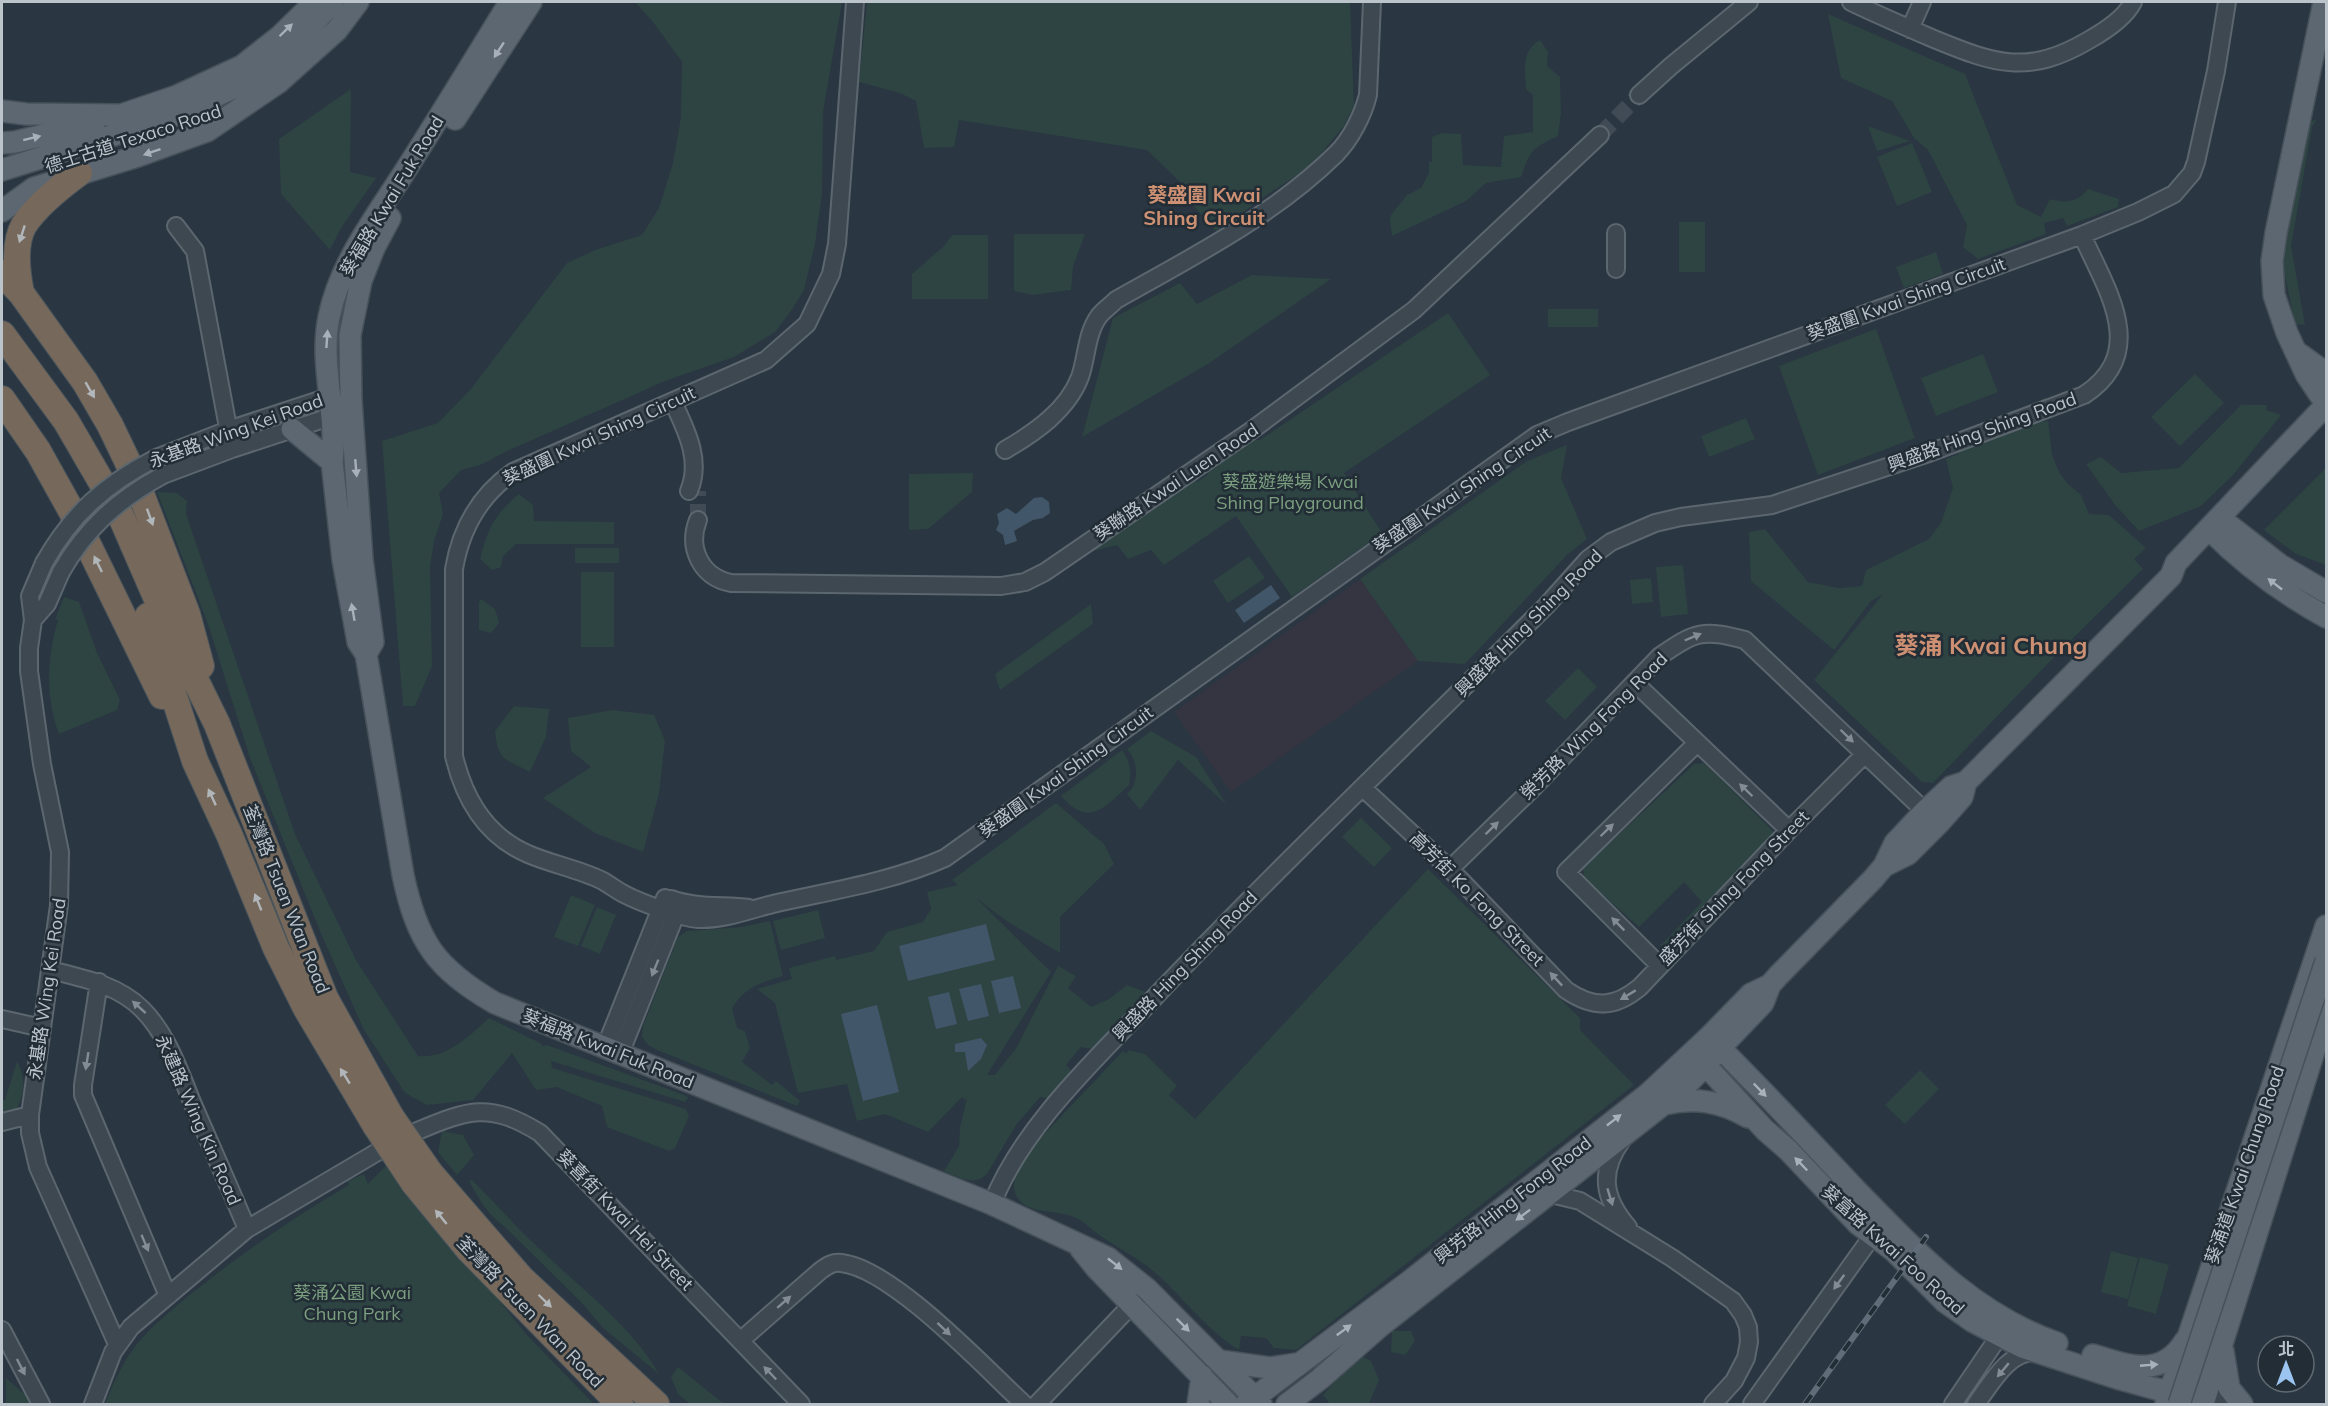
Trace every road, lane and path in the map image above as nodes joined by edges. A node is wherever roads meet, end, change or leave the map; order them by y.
1 (315, 2) edge
2 (333, 2) edge
3 (342, 2) edge
4 (358, 2) edge
5 (510, 2) edge
6 (531, 2) edge
7 (855, 2) edge
8 (1372, 2) edge
9 (1749, 2) edge
10 (1851, 2) edge
11 (1922, 2) edge
12 (2133, 2) edge
13 (2227, 2) edge
14 (2324, 2) edge
15 (1910, 29) junction
16 (304, 58) junction
17 (242, 66) junction
18 (264, 93) junction
19 (1639, 95) tunnel mouth
20 (2, 111) edge
21 (201, 111) junction
22 (121, 115) junction
23 (1600, 135) tunnel mouth
24 (2, 143) edge
25 (2, 170) edge
26 (79, 173) junction
27 (2, 183) edge
28 (2, 211) edge
29 (177, 226) dead end
30 (1616, 233) dead end
31 (2082, 235) junction
32 (1616, 269) dead end
33 (2, 273) edge
34 (21, 293) junction
35 (2, 334) edge
36 (2298, 353) junction
37 (2, 357) edge
38 (2326, 373) edge
39 (2, 399) edge
40 (351, 400) junction
41 (673, 402) junction
42 (2326, 405) edge
43 (330, 407) junction
44 (2326, 426) edge
45 (292, 429) junction
46 (228, 430) junction
47 (232, 449) junction
48 (1005, 450) dead end
49 (332, 462) junction
50 (694, 487) tunnel mouth
51 (694, 523) tunnel mouth
52 (2220, 529) junction
53 (2326, 579) edge
54 (2305, 581) junction
55 (2326, 592) edge
56 (2326, 618) edge
57 (33, 620) junction
58 (366, 654) junction
59 (1635, 683) junction
60 (217, 724) junction
61 (1697, 743) junction
62 (1865, 754) junction
63 (195, 761) junction
64 (1364, 788) junction
65 (1931, 818) junction
66 (1789, 830) junction
67 (1450, 869) junction
68 (671, 905) junction
69 (2326, 926) edge
70 (2326, 961) edge
71 (1659, 965) junction
72 (50, 970) junction
73 (2326, 981) edge
74 (99, 982) junction
75 (1594, 1004) joint
76 (2326, 1013) edge
77 (2, 1019) edge
78 (42, 1028) junction
79 (1714, 1042) junction
80 (612, 1051) junction
81 (1700, 1059) junction
82 (1664, 1104) junction
83 (30, 1115) junction
84 (384, 1121) junction
85 (2, 1122) edge
86 (1635, 1127) junction
87 (1765, 1130) junction
88 (415, 1132) dead end
89 (379, 1151) dead end
90 (422, 1178) junction
91 (1551, 1194) junction
92 (992, 1204) junction
93 (1871, 1205) junction
94 (247, 1229) junction
95 (1873, 1235) junction
96 (1639, 1239) junction
97 (168, 1296) junction
98 (1140, 1297) junction
99 (2, 1330) edge
100 (2004, 1330) junction
101 (740, 1341) junction
102 (2185, 1341) junction
103 (2222, 1341) junction
104 (117, 1344) junction
105 (2040, 1352) junction
106 (1220, 1361) junction
107 (1297, 1364) junction
108 (1202, 1376) junction
109 (1320, 1379) junction
110 (2120, 1379) junction
111 (655, 1400) edge
112 (2171, 1400) edge
113 (1254, 1402) edge
114 (2199, 1402) edge
115 (618, 1403) edge
116 (40, 1404) edge
117 (93, 1404) edge
118 (801, 1404) edge
119 (1024, 1404) edge
120 (1037, 1404) edge
121 (1198, 1404) edge
122 (1228, 1404) edge
123 (1287, 1404) edge
124 (1312, 1404) edge
125 (1713, 1404) edge
126 (1752, 1404) edge
127 (1953, 1404) edge
128 (1976, 1404) edge
129 (2149, 1404) edge
130 (2241, 1404) edge

17 -> 1 main road, 德士古道 Texaco Road
2 - 21 main road
3 - 16 main road
4 - 16 main road, 德士古道 Texaco Road
43 -> 5 main road, 葵福路 Kwai Fuk Road
6 -> 40 main road, 葵福路 Kwai Fuk Road
7 - 41 street, 葵盛圍 Kwai Shing Circuit
8 - 48 street
9 - 19 street
10 - 15 street
11 - 15 street
12 - 15 street
13 - 31 street, 葵盛圍 Kwai Shing Circuit
14 - 36 main road
16 - 18 main road, 德士古道 Texaco Road
17 - 21 main road
17 - 22 main road, 德士古道 Texaco Road
18 - 21 main road, 德士古道 Texaco Road
18 -> 26 main road, 德士古道 Texaco Road
20 - 22 main road, 德士古道 Texaco Road
21 - 25 main road, 德士古道 Texaco Road
21 - 27 main road, 德士古道 Texaco Road
24 -> 22 main road
23 - 51 street, 葵聯路 Kwai Luen Road
26 - 28 main road, 德士古道 Texaco Road
26 -> 34 highway
29 - 46 street
30 - 32 street
31 - 64 street, 興盛路 Hing Shing Road
31 - 68 street, 葵盛圍 Kwai Shing Circuit
33 - 34 highway
34 -> 60 highway
35 - 60 highway, 荃灣路 Tsuen Wan Road
36 - 38 main road
36 - 42 main road
37 - 63 highway, 荃灣路 Tsuen Wan Road
63 -> 39 highway
40 - 43 street, 永基路 Wing Kei Road
40 -> 58 main road, 葵福路 Kwai Fuk Road
41 - 50 street
41 - 68 street, 葵盛圍 Kwai Shing Circuit
42 - 52 main road, 興芳路 Hing Fong Road
43 - 45 street, 永基路 Wing Kei Road
43 - 46 street, 永基路 Wing Kei Road
43 - 49 main road, 葵福路 Kwai Fuk Road
44 - 52 main road, 興芳路 Hing Fong Road
45 - 47 street, 永基路 Wing Kei Road
45 - 49 main road
46 - 47 street
46 - 57 street, 永基路 Wing Kei Road, bridge
47 - 57 street, 永基路 Wing Kei Road, bridge
58 -> 49 main road, 葵福路 Kwai Fuk Road
52 - 54 main road
56 -> 52 main road
52 - 65 main road, 興芳路 Hing Fong Road
53 - 54 main road
54 - 55 main road
57 - 72 street, 永基路 Wing Kei Road
58 - 80 main road, 葵福路 Kwai Fuk Road
59 - 61 street
59 -> 62 street, 榮芳路 Wing Fong Road
67 -> 59 street, 榮芳路 Wing Fong Road
60 - 84 highway, 荃灣路 Tsuen Wan Road
66 -> 61 street
71 -> 61 street
62 - 65 street, 榮芳路 Wing Fong Road
62 - 66 street, 盛芳街 Shing Fong Street
84 -> 63 highway, 荃灣路 Tsuen Wan Road
64 - 67 street, 高芳街 Ko Fong Street
64 - 92 street, 興盛路 Hing Shing Road
65 - 79 main road, 興芳路 Hing Fong Road
66 - 71 street, 盛芳街 Shing Fong Street
75 -> 67 street, 高芳街 Ko Fong Street
68 - 80 street
69 - 102 main road, 葵涌道 Kwai Chung Road
70 - 112 main road, 葵涌道 Kwai Chung Road, bridge
71 -> 75 street, 盛芳街 Shing Fong Street
72 - 74 street, 永建路 Wing Kin Road
72 - 78 street, 永基路 Wing Kei Road
73 - 114 main road, 葵涌道 Kwai Chung Road
94 -> 74 street, 永建路 Wing Kin Road
74 -> 97 street
76 - 103 main road, 葵涌道 Kwai Chung Road
77 - 78 street
78 - 83 street, 永基路 Wing Kei Road
79 - 81 main road, 興芳路 Hing Fong Road
79 -> 93 main road, 葵富路 Kwai Foo Road
80 - 92 main road, 葵福路 Kwai Fuk Road
81 - 82 main road, 興芳路 Hing Fong Road
81 - 87 main road, 葵富路 Kwai Foo Road
107 -> 81 main road, 興芳路 Hing Fong Road
82 - 86 main road, 興芳路 Hing Fong Road
82 - 87 main road
83 - 85 street
83 - 104 street, 永基路 Wing Kei Road
84 - 90 highway, 荃灣路 Tsuen Wan Road, bridge
86 - 91 main road, 興芳路 Hing Fong Road
86 -> 96 street
95 -> 87 main road, 葵富路 Kwai Foo Road
88 - 101 street, 葵喜街 Kwai Hei Street
89 - 94 street
90 -> 111 highway, 荃灣路 Tsuen Wan Road
115 -> 90 highway, 荃灣路 Tsuen Wan Road
91 - 96 street
91 -> 109 main road, 興芳路 Hing Fong Road
92 - 98 main road, 葵福路 Kwai Fuk Road
93 - 95 street
93 - 100 main road, 葵富路 Kwai Foo Road
94 - 97 street
95 - 100 main road, 葵富路 Kwai Foo Road
95 -> 126 street
96 - 125 street
97 - 104 street
98 -> 106 main road, 葵福路 Kwai Fuk Road
98 - 108 main road, 葵福路 Kwai Fuk Road
98 - 120 street
99 -> 116 street
100 -> 102 main road, 葵富路 Kwai Foo Road
100 - 105 main road, 葵富路 Kwai Foo Road
100 - 127 street
118 -> 101 street, 葵喜街 Kwai Hei Street
101 -> 119 street
102 - 112 main road, 葵涌道 Kwai Chung Road
103 - 114 main road, 葵涌道 Kwai Chung Road
103 - 130 main road
104 - 117 street
105 - 110 main road, 葵富路 Kwai Foo Road
105 -> 128 street
106 - 107 main road
106 - 113 main road, 葵福路 Kwai Fuk Road
107 - 113 main road, 興芳路 Hing Fong Road
108 - 121 main road
108 - 122 main road, 葵福路 Kwai Fuk Road
109 - 123 main road, 興芳路 Hing Fong Road
109 - 124 main road
110 - 112 main road, 葵富路 Kwai Foo Road
110 - 129 main road
112 - 114 main road, 葵富路 Kwai Foo Road
114 - 130 street

